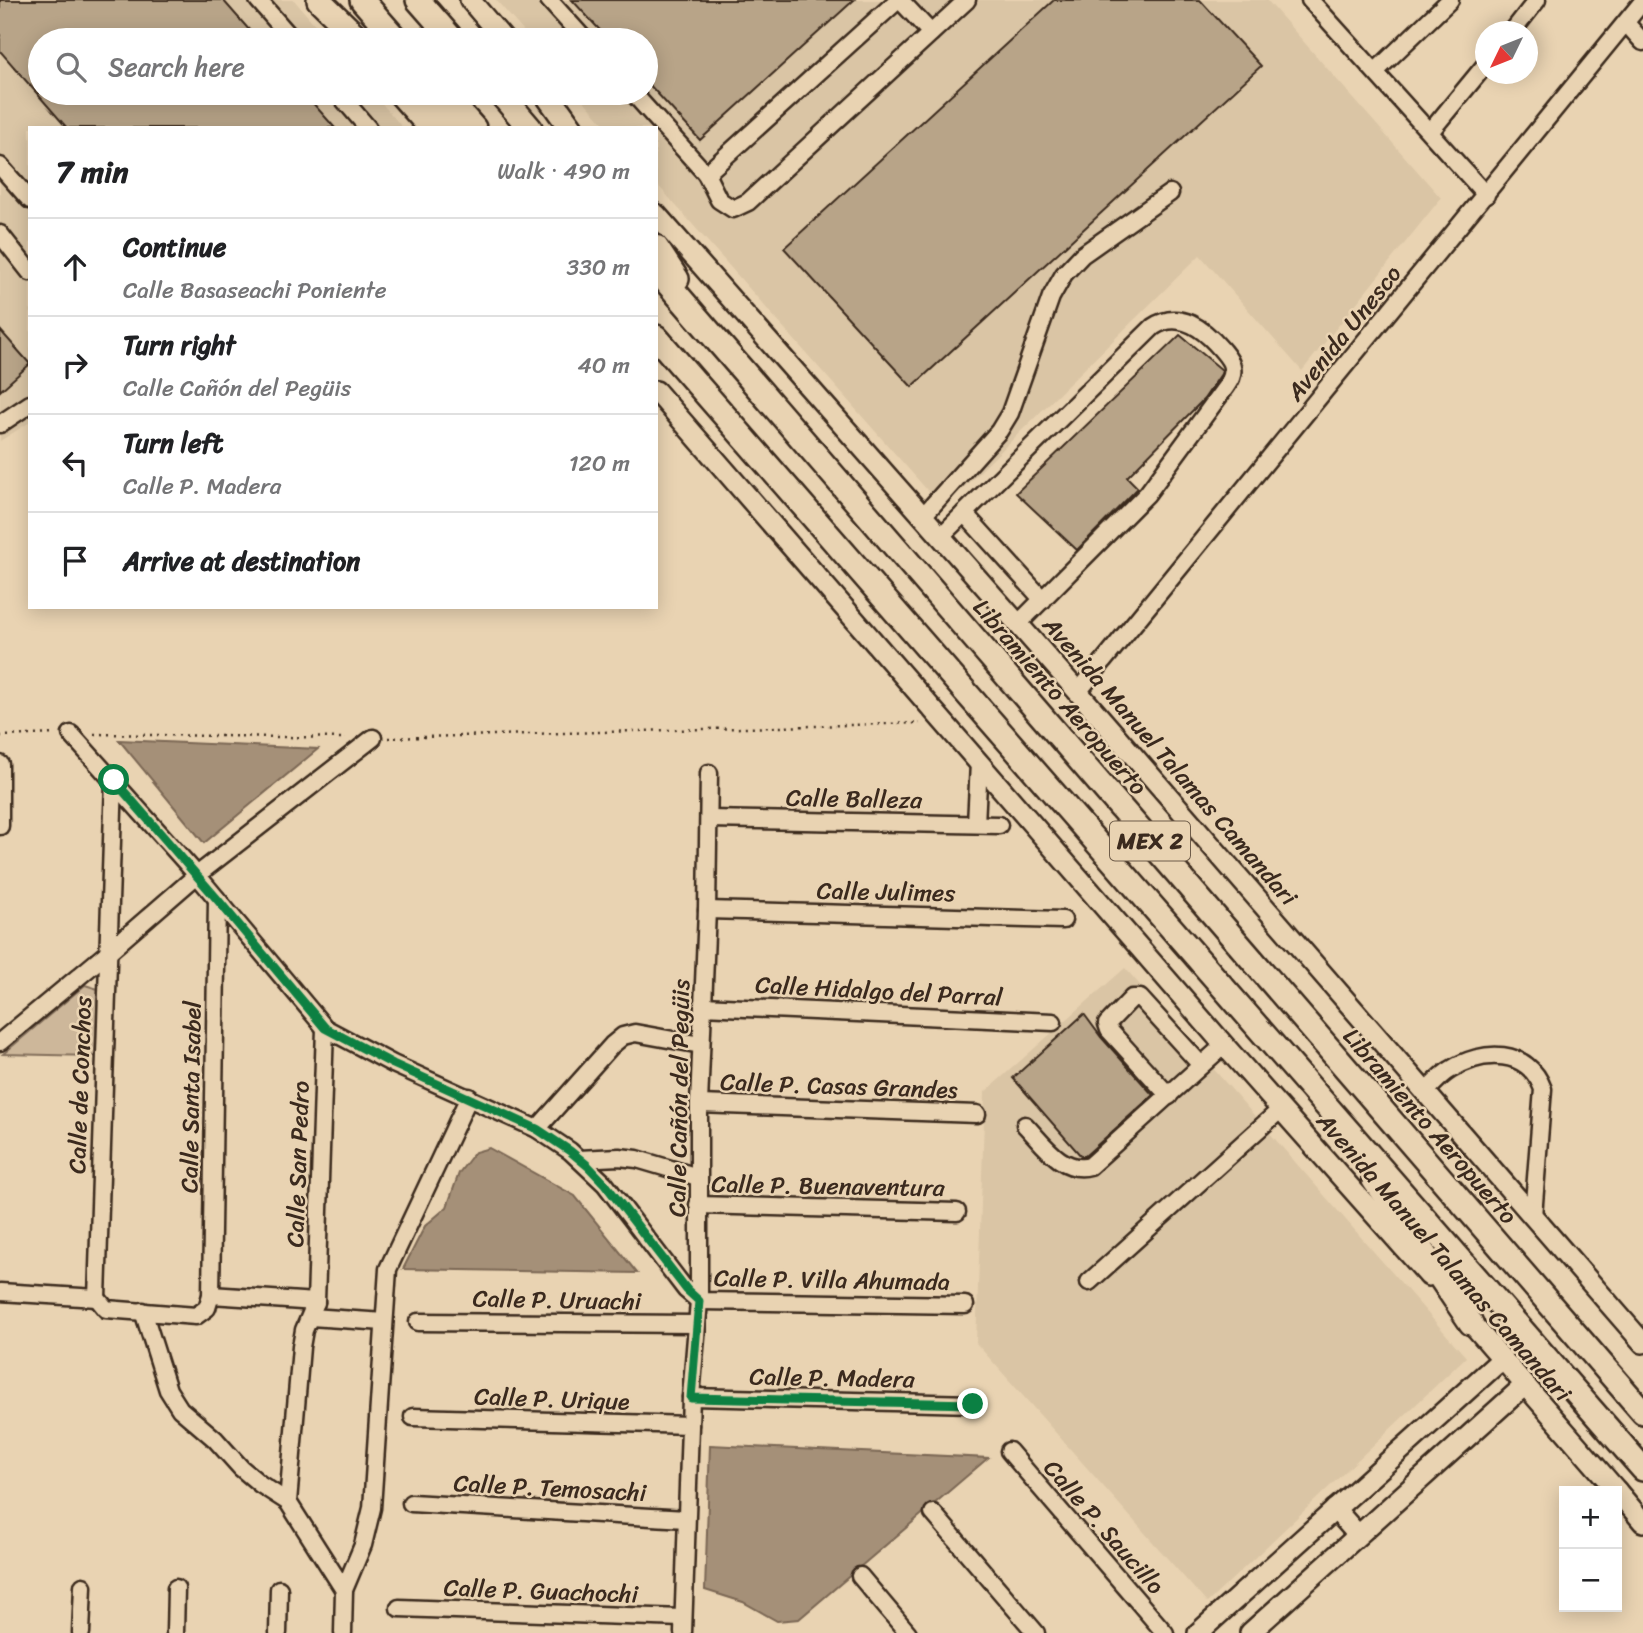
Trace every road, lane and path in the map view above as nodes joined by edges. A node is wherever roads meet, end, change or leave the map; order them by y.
1 (258, 0) edge
2 (318, 0) edge
3 (362, 0) edge
4 (418, 0) edge
5 (470, 0) edge
6 (549, 0) edge
7 (899, 0) edge
8 (967, 0) edge
9 (1310, 0) edge
10 (1450, 0) edge
11 (1537, 0) edge
12 (1642, 5) edge
13 (1520, 21) edge
14 (1626, 23) junction
15 (282, 28) edge
16 (341, 28) edge
17 (347, 28) edge
18 (386, 28) edge
19 (442, 28) edge
20 (494, 28) edge
21 (574, 28) edge
22 (931, 33) junction
23 (1643, 42) edge
24 (1376, 71) junction
25 (1475, 77) edge
26 (348, 105) edge
27 (408, 105) edge
28 (426, 105) edge
29 (454, 105) edge
30 (510, 105) edge
31 (556, 105) edge
32 (559, 105) edge
33 (644, 105) edge
34 (366, 126) edge
35 (426, 126) edge
36 (447, 126) edge
37 (472, 126) edge
38 (528, 126) edge
39 (570, 126) edge
40 (578, 126) edge
41 (1430, 132) junction
42 (0, 166) edge
43 (706, 174) junction
44 (1170, 193) dead end
45 (1486, 195) junction
46 (28, 198) edge
47 (658, 216) edge
48 (0, 234) edge
49 (658, 250) edge
50 (28, 269) edge
51 (658, 272) edge
52 (699, 319) junction
53 (658, 339) edge
54 (658, 393) edge
55 (28, 405) edge
56 (0, 424) edge
57 (964, 513) junction
58 (922, 516) junction
59 (941, 536) junction
60 (1043, 600) junction
61 (1018, 624) junction
62 (1078, 692) junction
63 (944, 722) junction
64 (71, 734) junction
65 (0, 736) edge
66 (373, 738) junction
67 (979, 763) junction
68 (0, 764) edge
69 (709, 774) dead end
70 (114, 780) junction
71 (709, 819) junction
72 (976, 824) junction
73 (999, 825) dead end
74 (0, 826) edge
75 (197, 874) junction
76 (217, 899) junction
77 (707, 910) junction
78 (1063, 919) dead end
79 (106, 954) junction
80 (703, 1006) junction
81 (1053, 1022) dead end
82 (325, 1028) junction
83 (0, 1042) edge
84 (701, 1045) junction
85 (1224, 1045) junction
86 (1201, 1065) junction
87 (1425, 1092) junction
88 (1168, 1096) junction
89 (468, 1097) junction
90 (1317, 1097) junction
91 (699, 1104) junction
92 (1281, 1109) junction
93 (977, 1114) dead end
94 (1025, 1125) dead end
95 (537, 1129) junction
96 (579, 1159) junction
97 (698, 1177) junction
98 (698, 1205) junction
99 (957, 1212) dead end
100 (1533, 1216) junction
101 (1088, 1282) dead end
102 (2, 1293) edge
103 (211, 1295) junction
104 (97, 1298) junction
105 (699, 1301) junction
106 (965, 1306) dead end
107 (313, 1309) junction
108 (143, 1311) junction
109 (384, 1322) junction
110 (418, 1322) dead end
111 (1471, 1323) junction
112 (695, 1324) junction
113 (1643, 1343) edge
114 (1502, 1359) junction
115 (1525, 1385) junction
116 (691, 1398) junction
117 (973, 1404) dead end
118 (1643, 1412) edge
119 (413, 1417) dead end
120 (690, 1425) junction
121 (1009, 1451) dead end
122 (1643, 1469) edge
123 (1613, 1486) edge
124 (1622, 1497) edge
125 (288, 1502) junction
126 (411, 1503) dead end
127 (1335, 1509) junction
128 (933, 1513) dead end
129 (686, 1519) junction
130 (1643, 1522) edge
131 (1358, 1535) junction
132 (860, 1576) dead end
133 (83, 1586) dead end
134 (176, 1588) dead end
135 (279, 1589) dead end
136 (344, 1590) junction
137 (399, 1608) dead end
138 (682, 1626) edge
139 (81, 1633) edge
140 (175, 1633) edge
141 (278, 1633) edge
142 (343, 1633) edge
143 (908, 1633) edge
144 (1036, 1633) edge
145 (1165, 1633) edge
146 (1198, 1633) edge
147 (1250, 1633) edge

1 - 15 street
2 - 16 main road
2 - 17 highway
3 - 18 highway
4 - 19 highway
5 - 20 main road
6 - 21 street
7 - 22 street
7 - 43 street
8 - 22 street
9 - 24 street
10 - 24 street
11 - 13 street
12 - 14 street, Avenida Unesco
14 - 23 street
14 - 45 street, Avenida Unesco
22 - 43 street
24 - 41 street
25 - 41 street
26 - 34 street
27 - 35 main road
28 - 36 highway
29 - 37 highway
30 - 38 highway
31 - 39 highway
32 - 40 main road
33 - 43 street
41 - 45 street
42 - 46 street
44 - 58 street
45 - 62 street, Avenida Unesco
47 - 58 main road, Avenida Manuel Talamas Camandari
48 - 50 street
49 - 52 highway
51 - 52 highway, Libramiento Aeropuerto / MEX 2
52 - 118 highway, Libramiento Aeropuerto / MEX 2
53 - 90 highway, MEX 2
54 - 63 main road, Avenida Manuel Talamas Camandari
55 - 56 street
57 - 59 street
57 - 60 street
57 - 60 street
58 - 59 main road, Avenida Manuel Talamas Camandari
59 - 61 main road, Avenida Manuel Talamas Camandari
60 - 61 street
61 - 62 main road, Avenida Manuel Talamas Camandari
62 - 87 main road, Avenida Manuel Talamas Camandari
63 - 66 path
63 - 67 main road, Avenida Manuel Talamas Camandari
64 - 65 path
64 - 66 path
64 - 70 street
66 - 75 street
67 - 72 street
67 - 85 main road, Avenida Manuel Talamas Camandari
68 - 74 street
69 - 71 street, Calle Cañón del Pegüis
70 - 75 street
70 - 79 street, Calle de Conchos
71 - 72 street, Calle Balleza
71 - 77 street, Calle Cañón del Pegüis
72 - 73 street, Calle Balleza
75 - 76 street
75 - 79 street
76 - 82 street
76 - 103 street, Calle Santa Isabel
77 - 78 street, Calle Julimes
77 - 80 street, Calle Cañón del Pegüis
79 - 83 street
79 - 104 street, Calle de Conchos
80 - 81 street, Calle Hidalgo del Parral
80 - 84 street, Calle Cañón del Pegüis
82 - 89 street
82 - 107 street, Calle San Pedro
84 - 91 street, Calle Cañón del Pegüis
84 - 95 street
85 - 86 street
85 - 92 main road, Avenida Manuel Talamas Camandari
86 - 88 street
86 - 88 street
87 - 100 main road, Avenida Manuel Talamas Camandari
87 - 100 street
88 - 94 street
89 - 95 street
89 - 109 street
90 - 111 highway
90 - 122 highway, MEX 2
91 - 93 street, Calle P. Casas Grandes
91 - 97 street, Calle Cañón del Pegüis
92 - 101 street
92 - 111 main road, Avenida Manuel Talamas Camandari
95 - 96 street
96 - 97 street
96 - 105 street
97 - 98 street, Calle Cañón del Pegüis
98 - 99 street, Calle P. Buenaventura
98 - 105 street, Calle Cañón del Pegüis
100 - 113 main road, Avenida Manuel Talamas Camandari
102 - 104 street
103 - 107 street
103 - 108 street
104 - 108 street
105 - 106 street, Calle P. Villa Ahumada
105 - 112 street, Calle Cañón del Pegüis
107 - 109 street
107 - 125 street, Calle San Pedro
108 - 125 street
109 - 136 street
110 - 112 street, Calle P. Uruachi
111 - 114 main road, Avenida Manuel Talamas Camandari
112 - 116 street, Calle Cañón del Pegüis
114 - 115 main road, Avenida Manuel Talamas Camandari
114 - 127 main road
115 - 123 main road, Avenida Manuel Talamas Camandari
115 - 131 main road
116 - 117 street, Calle P. Madera
116 - 120 street, Calle Cañón del Pegüis
119 - 120 street, Calle P. Urique
120 - 129 street, Calle Cañón del Pegüis
121 - 145 street, Calle P. Saucillo
124 - 130 main road, Avenida Manuel Talamas Camandari
125 - 136 street
126 - 129 street, Calle P. Temosachi
127 - 131 main road
127 - 146 main road
128 - 144 street
129 - 138 street, Calle Cañón del Pegüis
131 - 147 main road
132 - 143 street
133 - 139 street
134 - 140 street
135 - 141 street
136 - 142 street
137 - 138 street, Calle P. Guachochi

